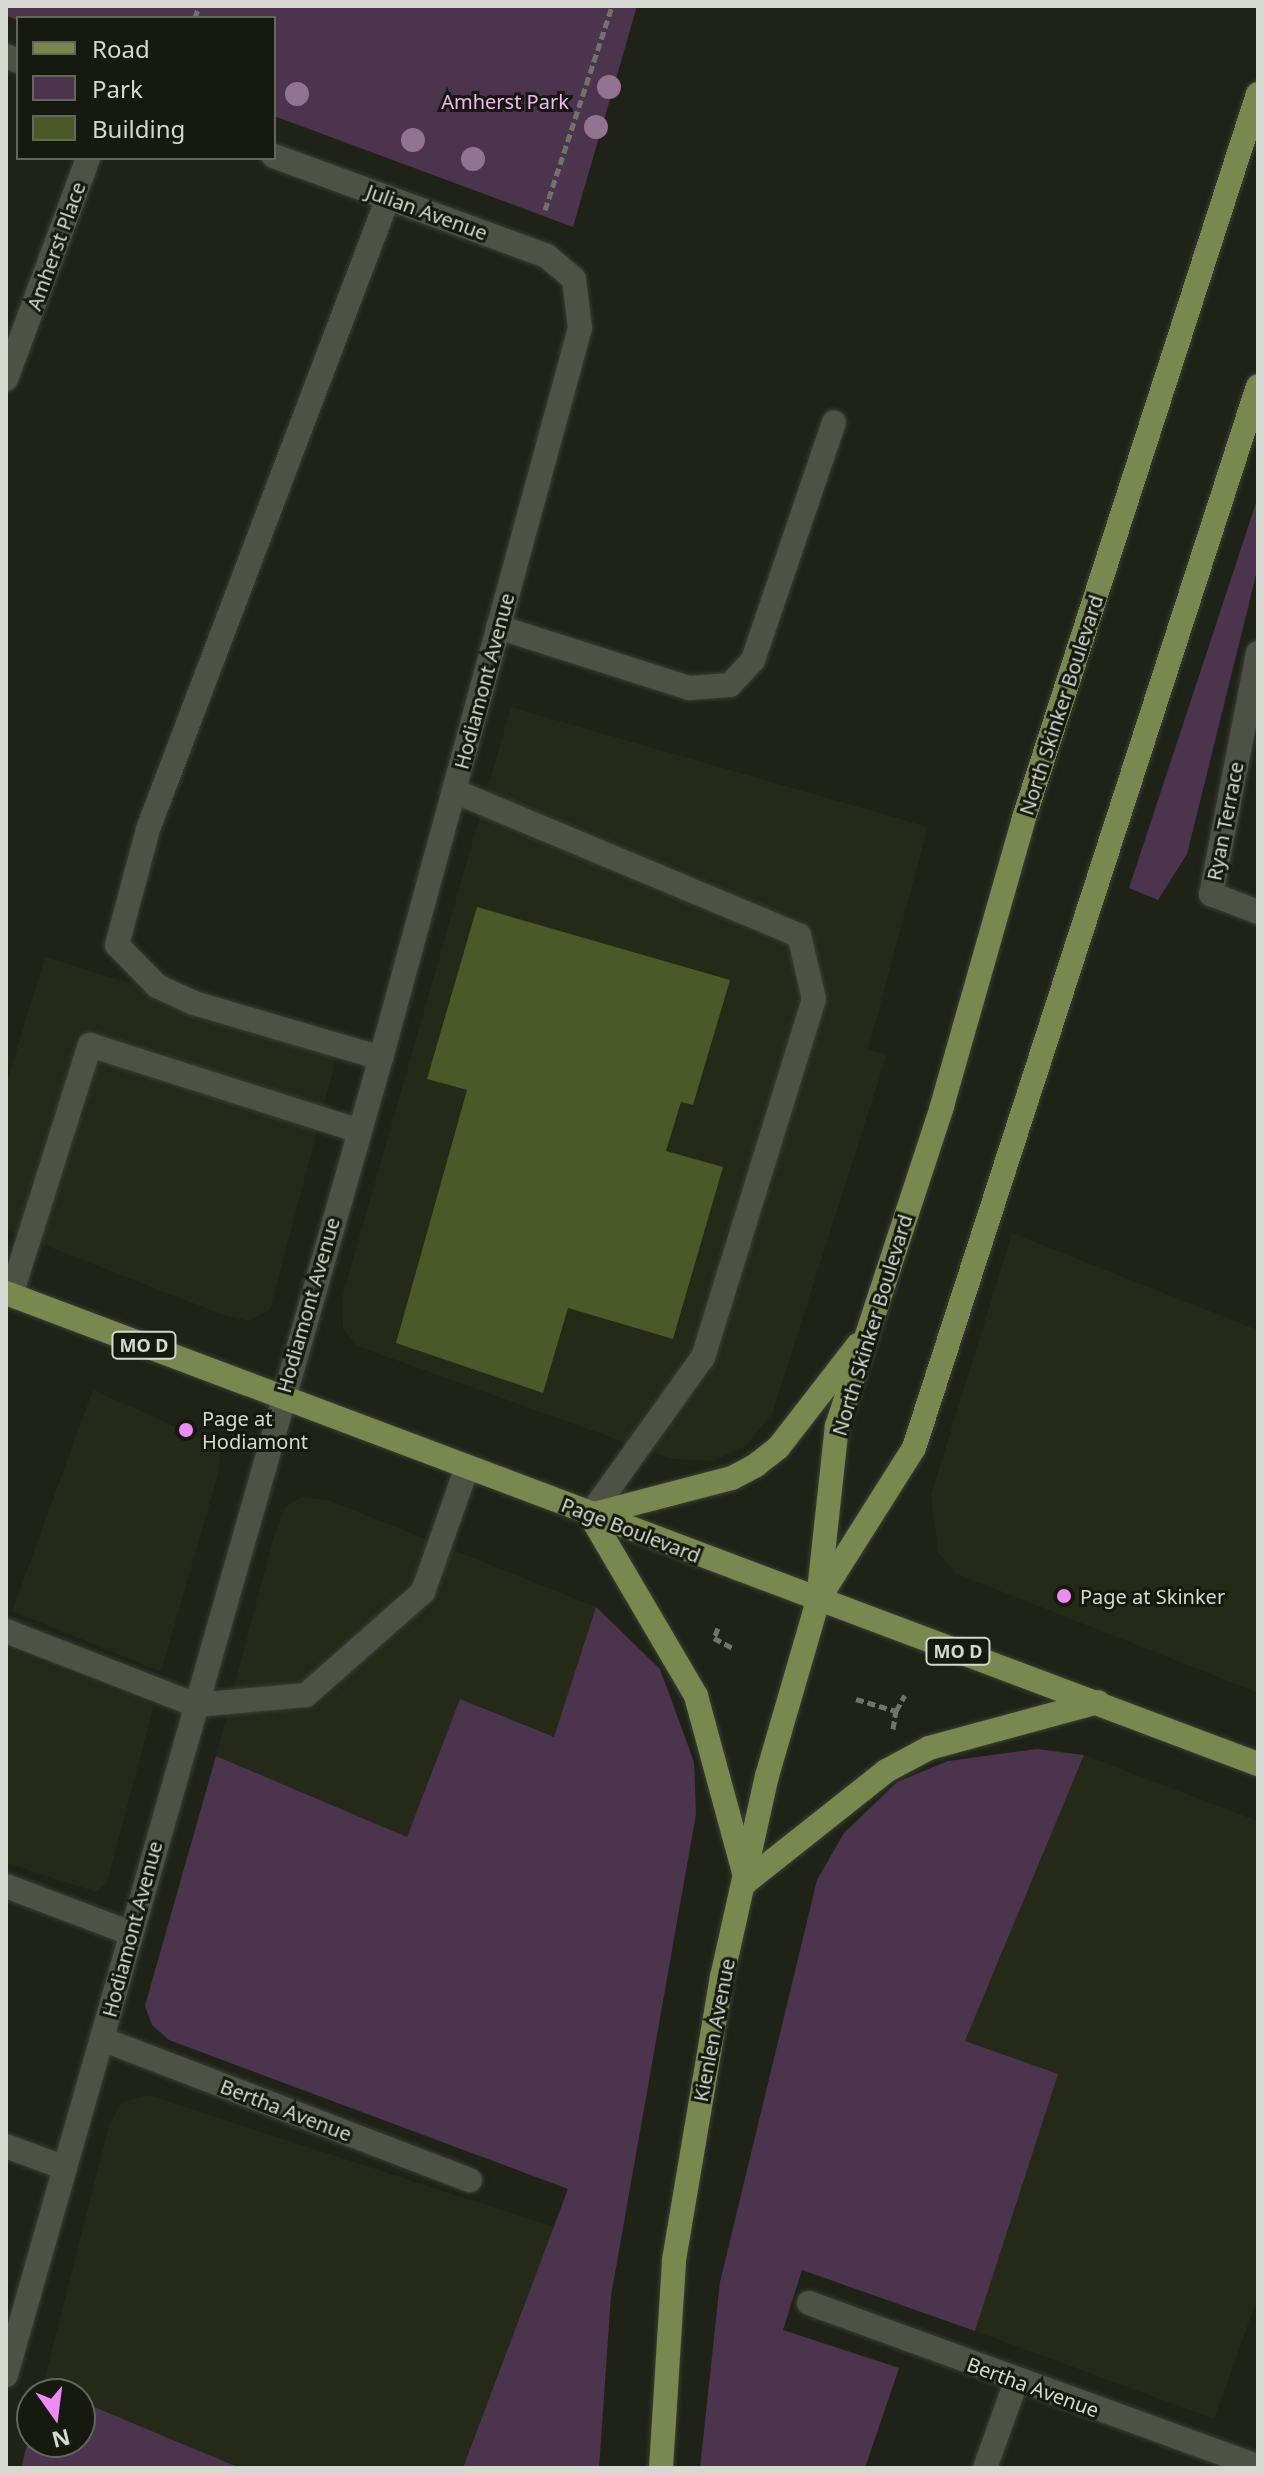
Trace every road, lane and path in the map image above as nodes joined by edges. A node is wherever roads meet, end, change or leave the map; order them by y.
1 (612, 6) edge
2 (1258, 94) edge
3 (276, 157) edge
4 (87, 160) edge
5 (388, 198) junction
6 (545, 210) dead end
7 (574, 279) joint
8 (6, 379) edge
9 (1258, 386) edge
10 (834, 422) dead end
11 (498, 627) junction
12 (1258, 653) edge
13 (454, 791) junction
14 (1258, 912) edge
15 (381, 1058) junction
16 (360, 1131) junction
17 (9, 1294) edge
18 (869, 1330) junction
19 (281, 1397) junction
20 (467, 1467) junction
21 (590, 1515) junction
22 (818, 1600) junction
23 (718, 1628) dead end
24 (6, 1631) edge
25 (733, 1648) dead end
26 (905, 1695) dead end
27 (856, 1699) dead end
28 (1098, 1702) junction
29 (196, 1705) junction
30 (1258, 1764) edge
31 (746, 1882) junction
32 (6, 1886) edge
33 (128, 1932) junction
34 (102, 2039) junction
35 (6, 2146) edge
36 (65, 2168) junction
37 (470, 2180) dead end
38 (809, 2303) dead end
39 (6, 2375) edge
40 (1016, 2382) junction
41 (1258, 2466) edge
42 (661, 2468) edge
43 (985, 2468) edge

1 - 6 path
2 - 18 main road, North Skinker Boulevard
3 - 5 street, Julian Avenue
4 - 8 street, Amherst Place
5 - 7 street, Julian Avenue
5 - 15 street
7 - 11 street, Hodiamont Avenue
9 - 22 main road
10 - 11 street
11 - 13 street, Hodiamont Avenue
12 - 14 street, Ryan Terrace
13 - 15 street, Hodiamont Avenue
13 - 21 street
15 - 16 street, Hodiamont Avenue
16 - 17 street
16 - 19 street, Hodiamont Avenue
17 - 19 main road, Page Boulevard / MO D
18 - 21 main road
18 - 22 main road, North Skinker Boulevard
19 - 20 main road, Page Boulevard / MO D
19 - 29 street, Hodiamont Avenue
20 - 21 main road, Page Boulevard / MO D
20 - 29 street
21 - 22 main road, Page Boulevard / MO D
21 - 31 main road
22 - 28 main road, Page Boulevard / MO D
22 - 31 main road, Kienlen Avenue
23 - 25 path
24 - 29 street
26 - 27 path
28 - 30 main road, Page Boulevard / MO D
28 - 31 main road
29 - 33 street, Hodiamont Avenue
31 - 42 main road, Kienlen Avenue
32 - 33 street
33 - 34 street, Hodiamont Avenue
34 - 36 street, Hodiamont Avenue
34 - 37 street, Bertha Avenue
35 - 36 street
36 - 39 street, Hodiamont Avenue
38 - 40 street, Bertha Avenue
40 - 41 street, Bertha Avenue
40 - 43 street

